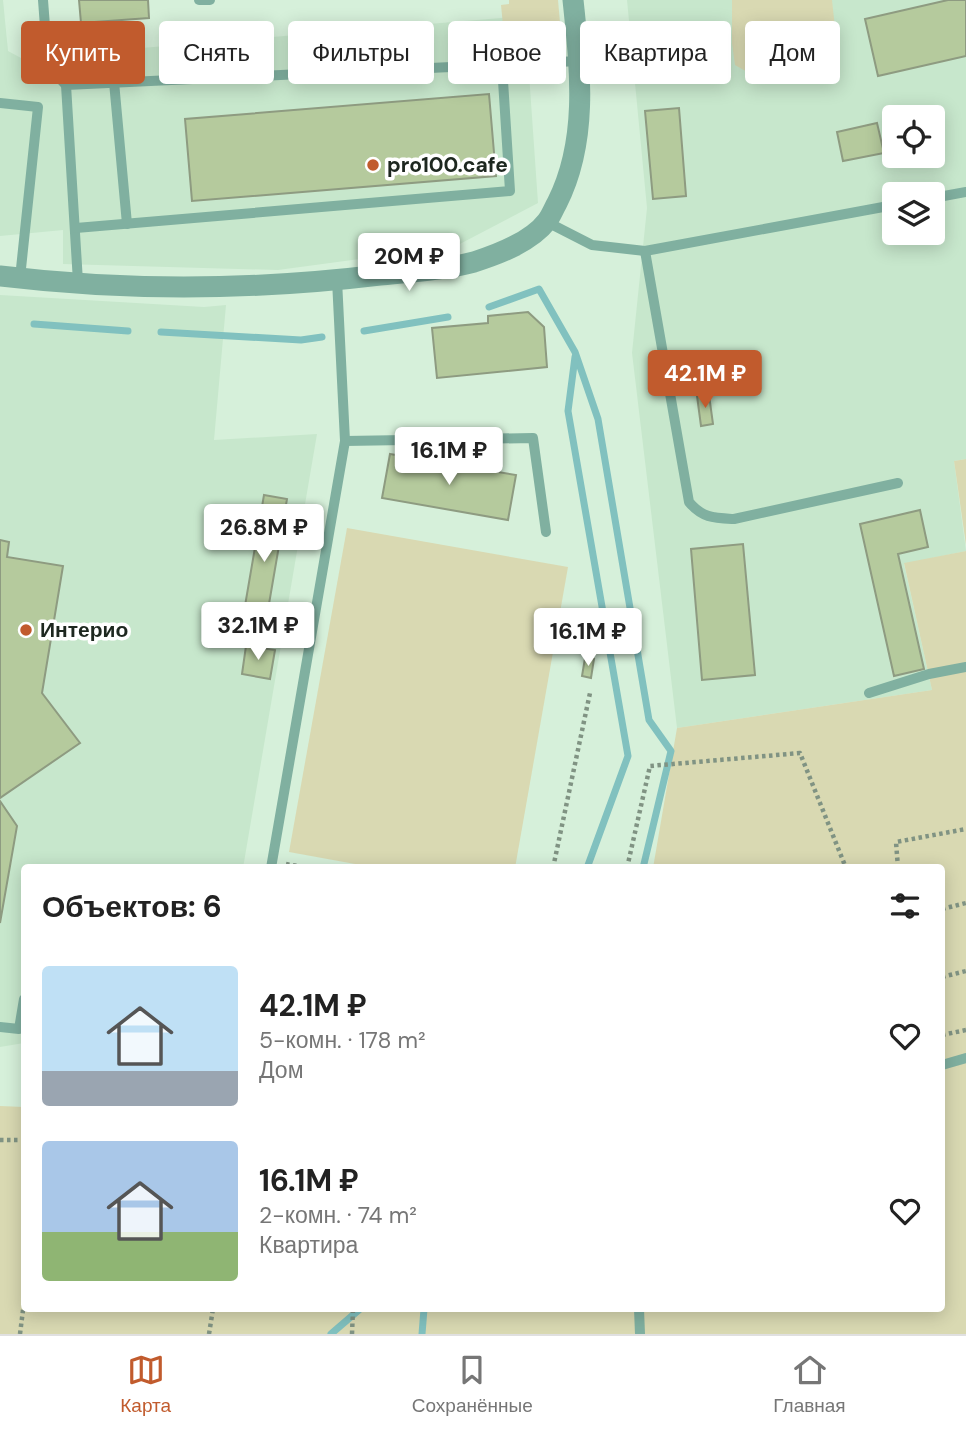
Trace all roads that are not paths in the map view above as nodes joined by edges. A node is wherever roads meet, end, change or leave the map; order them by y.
1 (43, 0) edge
2 (199, 0) edge
3 (211, 0) edge
4 (573, 0) edge
5 (579, 61) junction
6 (566, 62) edge
7 (448, 67) edge
8 (145, 81) edge
9 (82, 84) edge
10 (114, 84) edge
11 (503, 84) edge
12 (66, 85) junction
13 (0, 103) edge
14 (966, 192) edge
15 (945, 196) edge
16 (882, 207) edge
17 (547, 222) junction
18 (127, 224) junction
19 (76, 228) junction
20 (645, 251) junction
21 (10, 277) edge
22 (337, 280) junction
23 (78, 282) junction
24 (345, 441) junction
25 (898, 483) dead end
26 (546, 532) dead end
27 (966, 667) edge
28 (869, 693) dead end
29 (272, 864) edge
30 (21, 1017) edge
31 (0, 1027) edge
32 (966, 1059) edge
33 (945, 1065) edge
34 (639, 1312) edge
35 (640, 1334) edge

1 - 12 lane
2 - 3 lane
4 - 5 street
5 - 6 lane
5 - 17 street
7 - 8 lane
9 - 12 lane
10 - 18 lane
11 - 18 lane
12 - 19 lane
13 - 21 lane
14 - 15 lane
16 - 20 lane
17 - 20 lane
17 - 22 street
18 - 19 lane
19 - 23 lane
20 - 25 lane
21 - 23 street
22 - 23 street
22 - 24 lane
24 - 26 lane
24 - 29 lane
27 - 28 lane
30 - 31 lane
32 - 33 lane
34 - 35 lane

